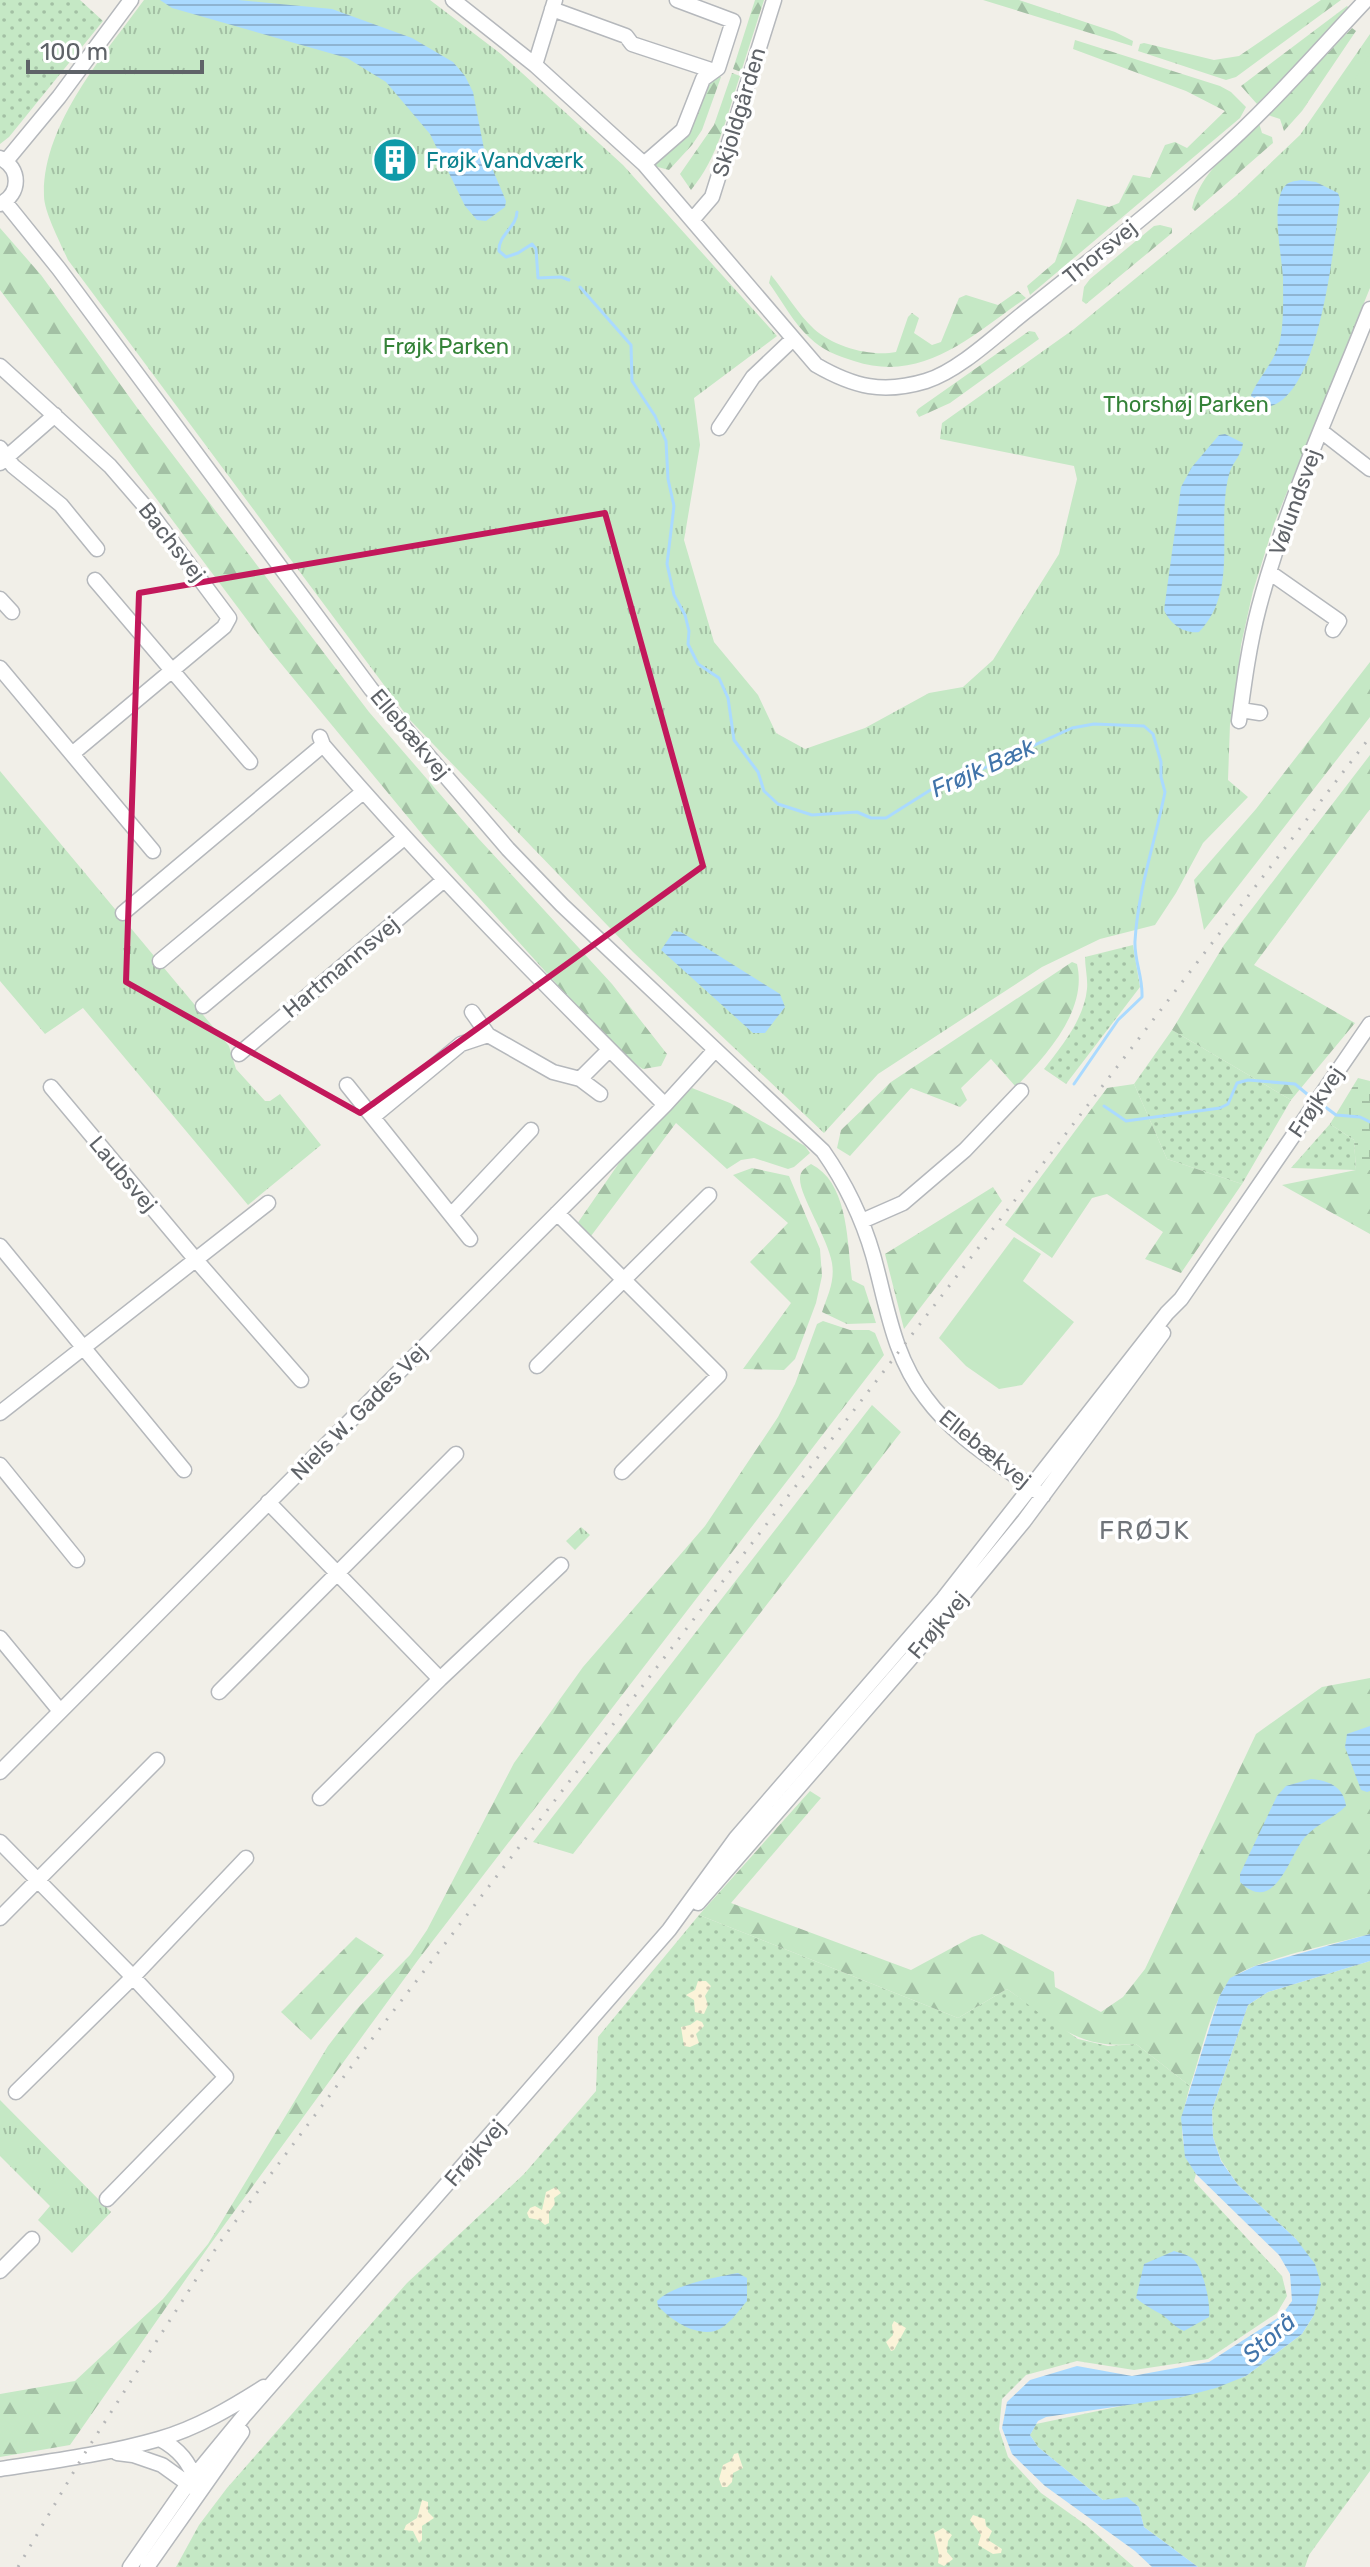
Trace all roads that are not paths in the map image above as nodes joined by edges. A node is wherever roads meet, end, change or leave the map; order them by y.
1 (131, 0) edge
2 (453, 0) edge
3 (677, 0) edge
4 (774, 0) edge
5 (1366, 0) edge
6 (553, 5) edge
7 (711, 6) edge
8 (535, 65) junction
9 (714, 71) junction
10 (3, 159) edge
11 (644, 164) junction
12 (2, 203) edge
13 (693, 219) junction
14 (1370, 309) edge
15 (793, 339) junction
16 (0, 366) edge
17 (55, 415) junction
18 (719, 428) dead end
19 (1321, 431) junction
20 (2, 456) edge
21 (1370, 469) edge
22 (97, 549) dead end
23 (1269, 572) junction
24 (95, 580) dead end
25 (0, 599) edge
26 (12, 612) dead end
27 (1333, 630) dead end
28 (0, 668) edge
29 (173, 670) junction
30 (1260, 713) dead end
31 (72, 754) junction
32 (250, 762) dead end
33 (363, 792) junction
34 (404, 838) junction
35 (153, 851) dead end
36 (444, 880) junction
37 (123, 913) dead end
38 (160, 961) dead end
39 (203, 1006) dead end
40 (472, 1012) dead end
41 (1370, 1024) edge
42 (488, 1035) junction
43 (609, 1050) junction
44 (715, 1050) junction
45 (239, 1054) dead end
46 (580, 1079) junction
47 (347, 1085) dead end
48 (51, 1087) dead end
49 (1021, 1091) dead end
50 (600, 1094) dead end
51 (665, 1105) junction
52 (374, 1116) junction
53 (531, 1130) dead end
54 (709, 1195) dead end
55 (268, 1203) dead end
56 (557, 1213) junction
57 (452, 1214) junction
58 (862, 1221) junction
59 (470, 1239) dead end
60 (0, 1246) edge
61 (196, 1260) junction
62 (624, 1280) junction
63 (82, 1349) junction
64 (537, 1366) dead end
65 (301, 1380) dead end
66 (0, 1413) edge
67 (456, 1454) dead end
68 (0, 1465) edge
69 (184, 1470) dead end
70 (622, 1472) dead end
71 (1037, 1492) junction
72 (268, 1502) junction
73 (77, 1560) dead end
74 (561, 1565) dead end
75 (336, 1572) junction
76 (1, 1644) edge
77 (440, 1679) junction
78 (219, 1692) dead end
79 (60, 1711) junction
80 (157, 1760) dead end
81 (0, 1772) edge
82 (320, 1798) dead end
83 (0, 1842) edge
84 (246, 1858) dead end
85 (38, 1880) junction
86 (0, 1918) edge
87 (133, 1977) junction
88 (16, 2092) dead end
89 (107, 2199) dead end
90 (32, 2239) dead end
91 (0, 2271) edge
92 (281, 2376) junction
93 (160, 2439) junction
94 (104, 2452) junction
95 (0, 2469) edge
96 (194, 2484) junction
97 (130, 2567) edge
98 (147, 2567) edge

1 - 10 street
2 - 8 street, Thorsvej
3 - 7 street
4 - 13 street, Skjoldgården
5 - 15 street, Thorsvej
6 - 8 street
6 - 9 street
7 - 9 street
8 - 11 street, Thorsvej
9 - 11 street
10 - 12 street
11 - 13 street, Thorsvej
12 - 44 street, Ellebækvej
13 - 15 street, Thorsvej
14 - 19 street, Vølundsvej
15 - 18 street
16 - 17 street, Bachsvej
17 - 20 street
17 - 29 street, Bachsvej
19 - 21 street, Vølundsvej
19 - 23 street, Vølundsvej
20 - 22 street
23 - 27 street, Vølundsvej
23 - 30 street, Vølundsvej
24 - 29 street
25 - 26 street
28 - 31 street
29 - 31 street, Bachsvej
29 - 32 street
31 - 35 street
33 - 34 street
33 - 37 street
33 - 38 street
34 - 36 street
34 - 39 street
36 - 43 street
36 - 45 street, Hartmannsvej
40 - 42 street
41 - 71 street, Frøjkvej
42 - 46 street
42 - 52 street
43 - 46 street
43 - 51 street
44 - 51 street, Niels W. Gades Vej
44 - 58 street, Ellebækvej
46 - 50 street
47 - 52 street
48 - 61 street, Laubsvej
49 - 58 street
51 - 56 street, Niels W. Gades Vej
52 - 57 street
53 - 57 street
54 - 62 street
55 - 61 street
56 - 62 street
56 - 72 street, Niels W. Gades Vej
57 - 59 street
58 - 71 street, Ellebækvej
60 - 63 street
61 - 63 street
61 - 65 street, Laubsvej
62 - 64 street
62 - 70 street
63 - 66 street
63 - 69 street
67 - 75 street
68 - 73 street
71 - 92 street, Frøjkvej
72 - 75 street
72 - 79 street, Niels W. Gades Vej
74 - 77 street
75 - 77 street
75 - 78 street
76 - 79 street
77 - 82 street
79 - 81 street, Niels W. Gades Vej
80 - 85 street
83 - 85 street
84 - 87 street
85 - 86 street
85 - 87 street
87 - 88 street
87 - 89 street
90 - 91 street
92 - 93 street
92 - 96 street, Frøjkvej
93 - 94 street
93 - 96 street
94 - 95 street
94 - 96 street
96 - 97 street
96 - 98 street

